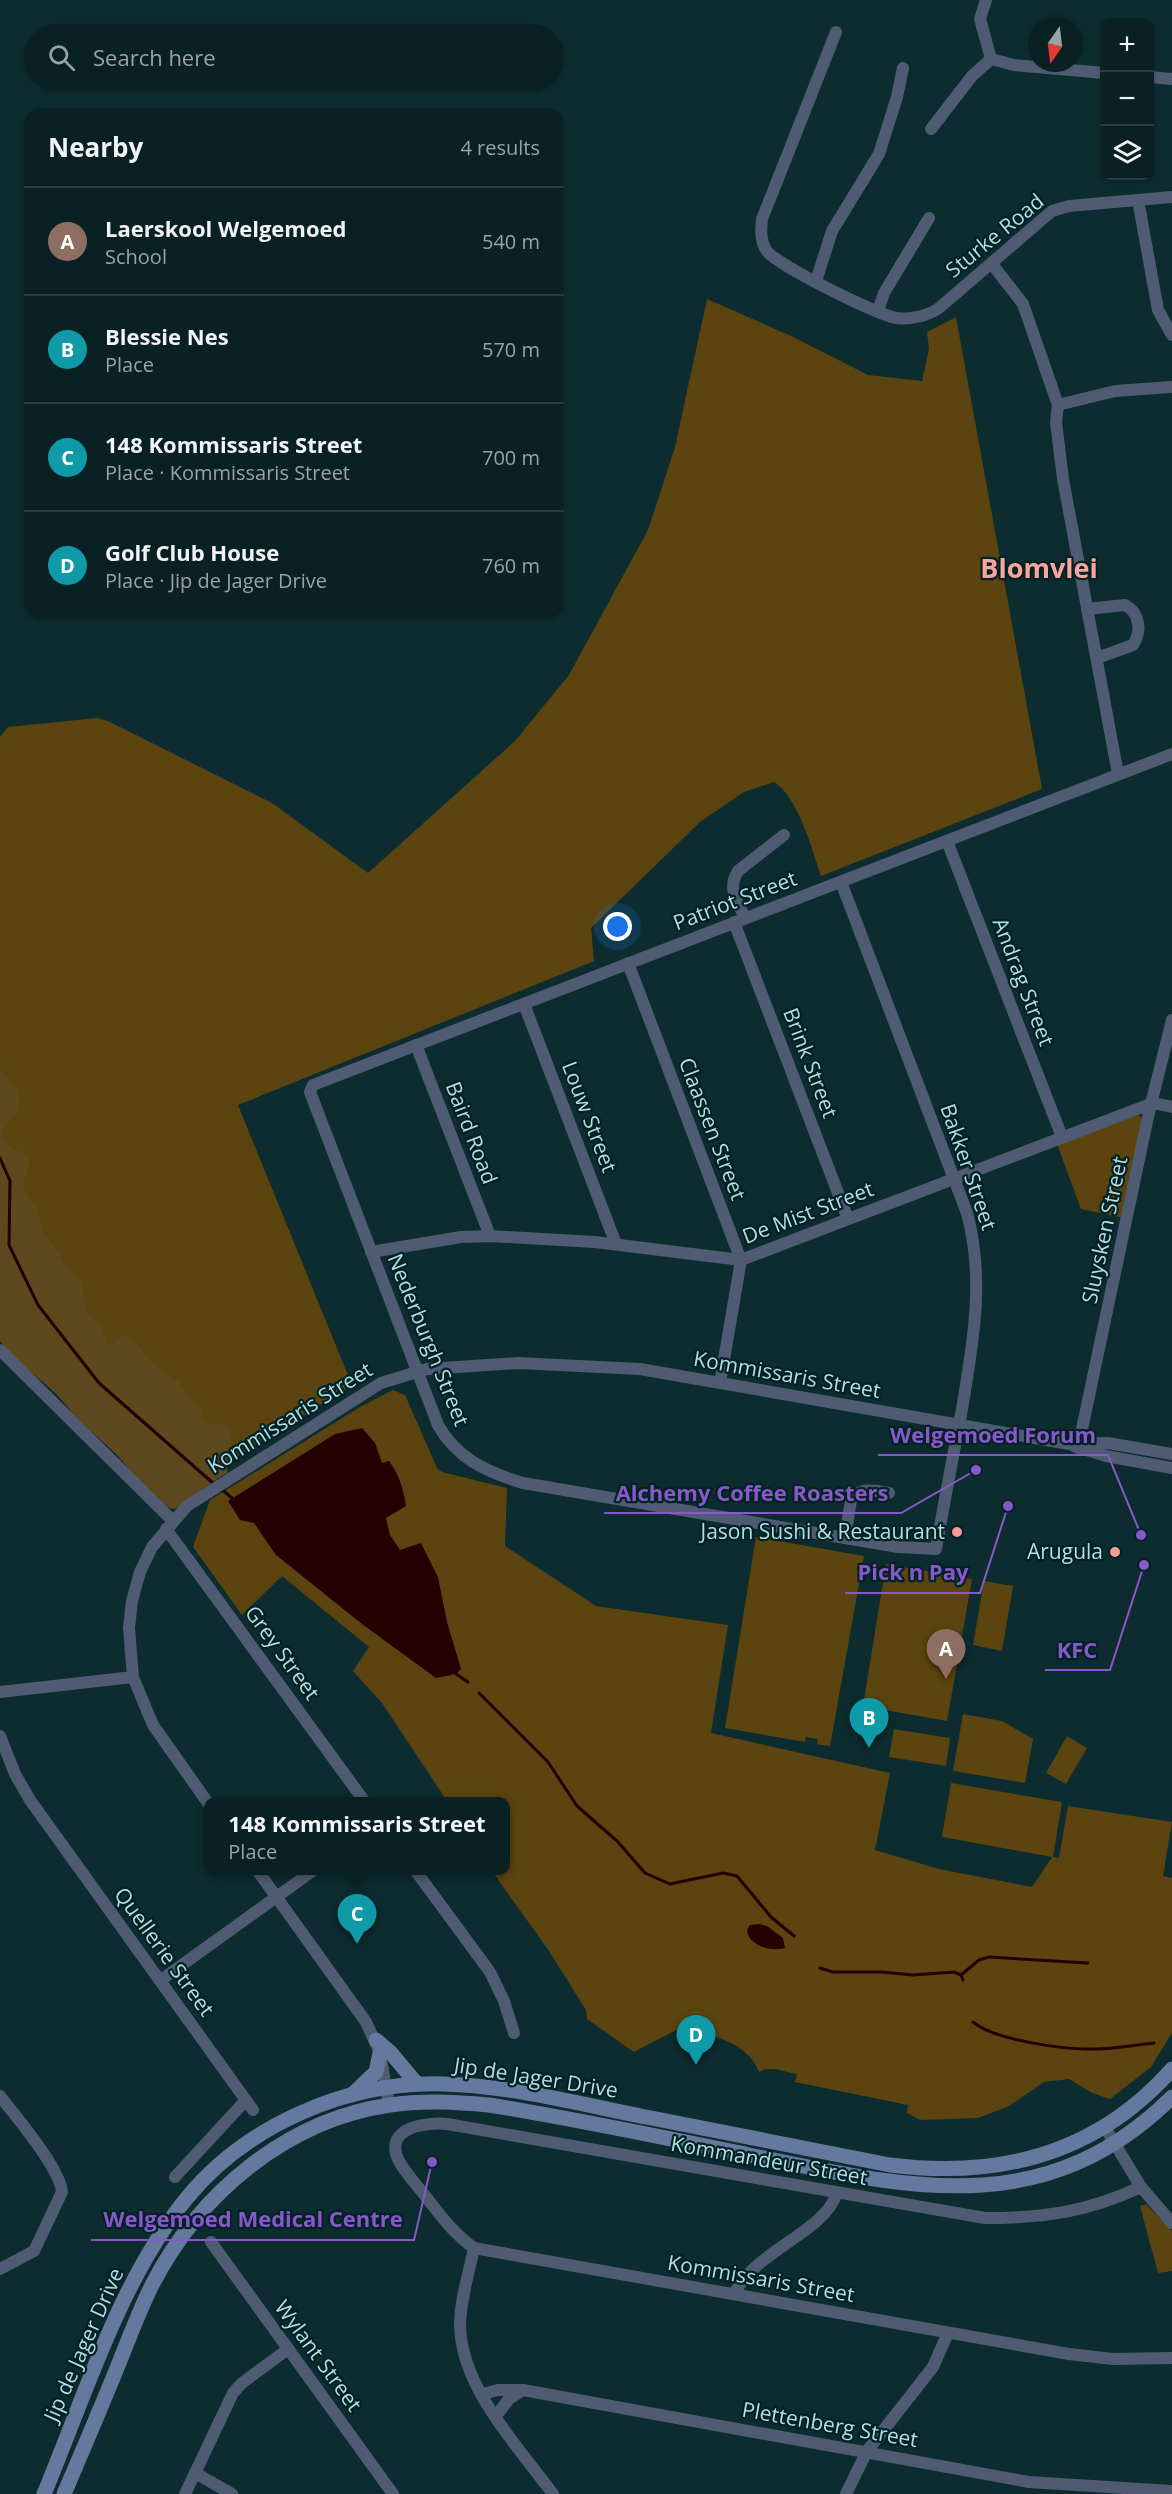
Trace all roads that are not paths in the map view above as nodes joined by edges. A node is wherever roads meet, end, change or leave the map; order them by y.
1 (986, 0) edge
2 (837, 32) dead end
3 (991, 59) junction
4 (903, 68) dead end
5 (1100, 73) edge
6 (1154, 77) edge
7 (1172, 79) edge
8 (931, 129) dead end
9 (1172, 197) edge
10 (1138, 200) junction
11 (928, 218) dead end
12 (992, 264) junction
13 (816, 281) junction
14 (878, 310) junction
15 (1172, 335) edge
16 (1172, 387) edge
17 (1058, 405) junction
18 (1088, 609) junction
19 (1097, 658) junction
20 (1172, 753) edge
21 (1118, 774) junction
22 (784, 836) dead end
23 (947, 841) junction
24 (841, 882) junction
25 (740, 920) junction
26 (628, 963) junction
27 (525, 1004) junction
28 (1172, 1020) edge
29 (416, 1045) junction
30 (313, 1085) joint
31 (1153, 1103) junction
32 (1172, 1107) edge
33 (1062, 1137) junction
34 (954, 1179) junction
35 (848, 1219) junction
36 (490, 1236) junction
37 (616, 1245) junction
38 (370, 1252) junction
39 (741, 1260) junction
40 (0, 1350) edge
41 (416, 1371) junction
42 (720, 1383) junction
43 (959, 1425) junction
44 (1076, 1445) junction
45 (1172, 1454) edge
46 (1172, 1468) edge
47 (889, 1493) dead end
48 (170, 1525) junction
49 (845, 1538) junction
50 (936, 1550) joint
51 (133, 1677) junction
52 (0, 1692) edge
53 (0, 1736) edge
54 (204, 1797) edge
55 (361, 1797) edge
56 (261, 1875) edge
57 (307, 1875) edge
58 (419, 1875) edge
59 (277, 1898) junction
60 (161, 1980) junction
61 (514, 2033) dead end
62 (378, 2047) junction
63 (1172, 2069) edge
64 (417, 2084) junction
65 (386, 2088) junction
66 (352, 2095) junction
67 (0, 2096) edge
68 (1172, 2097) edge
69 (389, 2105) junction
70 (1104, 2126) junction
71 (1114, 2143) junction
72 (397, 2145) joint
73 (175, 2177) dead end
74 (1141, 2187) junction
75 (837, 2193) junction
76 (1172, 2223) edge
77 (211, 2242) dead end
78 (474, 2248) junction
79 (0, 2268) edge
80 (734, 2294) junction
81 (948, 2333) junction
82 (288, 2349) junction
83 (1172, 2358) edge
84 (523, 2390) junction
85 (483, 2394) junction
86 (496, 2416) junction
87 (867, 2451) junction
88 (195, 2473) junction
89 (1172, 2491) edge
90 (44, 2494) edge
91 (64, 2494) edge
92 (185, 2494) edge
93 (232, 2494) edge
94 (393, 2494) edge
95 (552, 2494) edge
96 (846, 2494) edge

1 - 3 street
2 - 13 street
3 - 5 street
3 - 8 street
4 - 13 street
6 - 7 street
9 - 10 street, Sturke Road
10 - 12 street, Sturke Road
10 - 15 street
11 - 14 street
12 - 14 street, Sturke Road
12 - 17 street
13 - 14 street
16 - 17 street
17 - 18 street
18 - 19 street
18 - 19 street
19 - 21 street
20 - 21 street, Patriot Street
21 - 23 street, Patriot Street
22 - 25 street, Brink Street
23 - 24 street, Patriot Street
23 - 33 street, Andrag Street
24 - 25 street, Patriot Street
24 - 34 street, Bakker Street
25 - 26 street, Patriot Street
25 - 35 street, Brink Street
26 - 27 street, Patriot Street
26 - 39 street, Claassen Street
27 - 29 street, Patriot Street
27 - 37 street, Louw Street
28 - 31 street, Sluysken Street
29 - 30 street, Patriot Street
29 - 36 street, Baird Road
30 - 38 street, Nederburgh Street
31 - 32 street
31 - 33 street, De Mist Street
31 - 44 street, Sluysken Street
33 - 34 street, De Mist Street
34 - 35 street, De Mist Street
34 - 43 street, Bakker Street
35 - 39 street, De Mist Street
36 - 37 street, De Mist Street
36 - 38 street, De Mist Street
37 - 39 street, De Mist Street
38 - 41 street, Nederburgh Street
39 - 42 street
40 - 48 street, Grey Street
41 - 42 street, Kommissaris Street
41 - 48 street, Kommissaris Street
41 - 49 street, Nederburgh Street
42 - 43 street, Kommissaris Street
43 - 44 street, Kommissaris Street
43 - 50 street, Bakker Street
44 - 45 street, Kommissaris Street
44 - 46 street, Kommissaris Street
47 - 49 street
48 - 51 street, Kommissaris Street
48 - 55 street, Grey Street
49 - 50 street, Nederburgh Street
51 - 52 street
51 - 54 street, Kommissaris Street
53 - 60 street, Quellerie Street
56 - 59 street
57 - 59 street
58 - 61 street
59 - 60 street
59 - 62 street
60 - 73 street, Quellerie Street
62 - 64 main road
62 - 65 street
62 - 66 main road
63 - 70 main road, Jip de Jager Drive
64 - 65 main road, Jip de Jager Drive
64 - 70 main road, Jip de Jager Drive
65 - 66 main road, Jip de Jager Drive
65 - 69 street
66 - 90 main road, Jip de Jager Drive
67 - 79 street
68 - 71 main road, Jip de Jager Drive
69 - 71 main road, Jip de Jager Drive
69 - 91 main road, Jip de Jager Drive
70 - 71 street
71 - 74 street
72 - 75 street, Kommandeur Street
72 - 78 street, Kommissaris Street
74 - 75 street, Kommandeur Street
74 - 76 street
75 - 80 street
77 - 82 street, Wylant Street
78 - 80 street, Kommissaris Street
78 - 85 street
80 - 81 street, Kommissaris Street
81 - 83 street, Kommissaris Street
81 - 87 street
82 - 88 street
82 - 94 street, Wylant Street
84 - 85 street, Plettenberg Street
84 - 86 street
84 - 87 street, Plettenberg Street
85 - 86 street
86 - 95 street
87 - 89 street, Plettenberg Street
87 - 96 street
88 - 92 street
88 - 93 street

